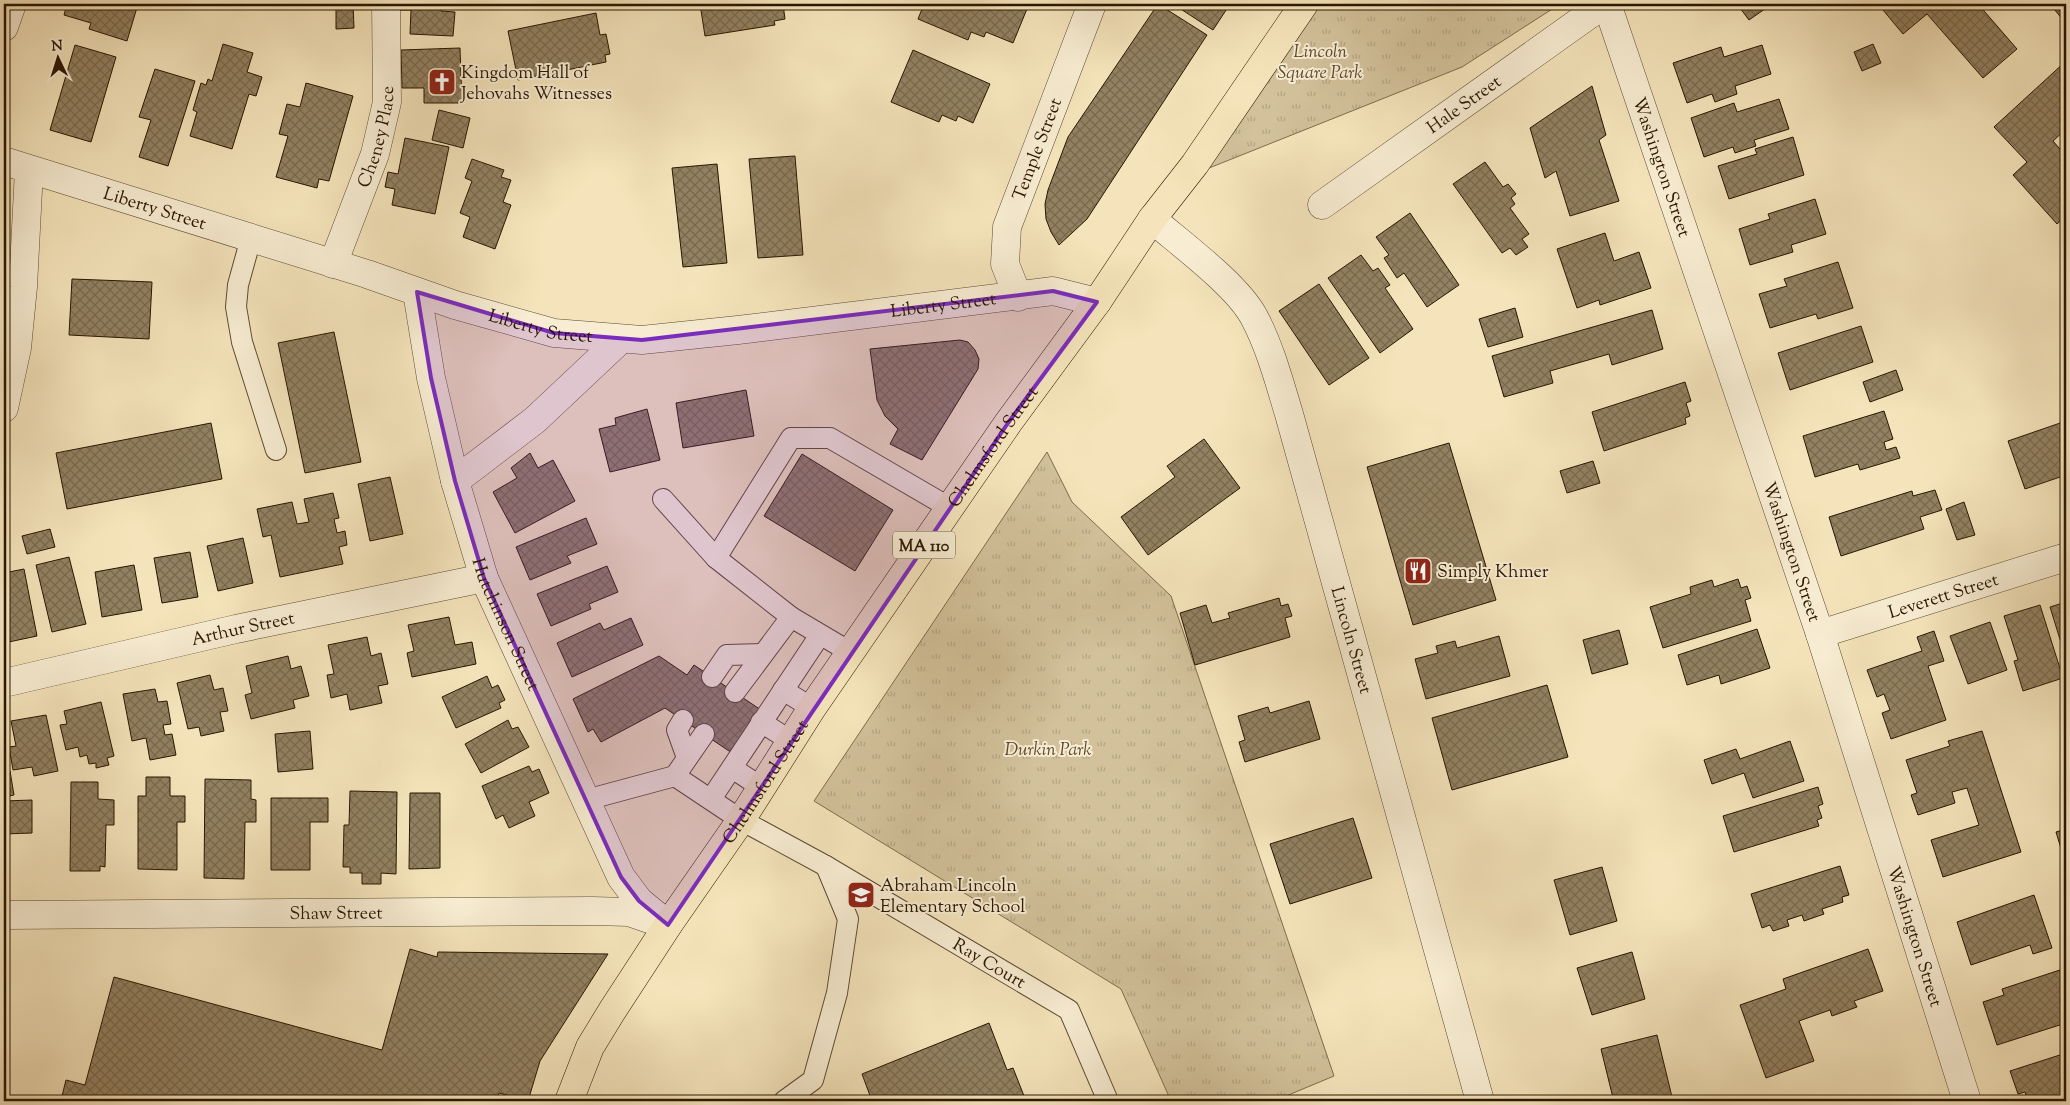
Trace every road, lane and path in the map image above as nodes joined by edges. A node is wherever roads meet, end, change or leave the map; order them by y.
1 (12, 4) edge
2 (386, 4) edge
3 (1092, 4) edge
4 (1304, 4) edge
5 (1605, 4) edge
6 (4, 27) edge
7 (16, 166) edge
8 (1322, 206) dead end
9 (1152, 219) junction
10 (251, 238) junction
11 (333, 264) junction
12 (417, 292) junction
13 (1018, 297) junction
14 (1097, 302) junction
15 (621, 339) junction
16 (4, 408) edge
17 (276, 450) dead end
18 (455, 481) junction
19 (663, 499) dead end
20 (950, 508) junction
21 (2066, 556) edge
22 (716, 558) junction
23 (484, 578) junction
24 (790, 617) junction
25 (1820, 634) junction
26 (820, 635) junction
27 (850, 652) junction
28 (763, 654) junction
29 (712, 677) dead end
30 (4, 683) edge
31 (783, 690) junction
32 (735, 692) dead end
33 (812, 708) junction
34 (683, 720) dead end
35 (761, 722) junction
36 (704, 734) dead end
37 (791, 741) junction
38 (687, 758) junction
39 (732, 768) junction
40 (675, 776) junction
41 (761, 787) junction
42 (711, 798) junction
43 (586, 800) junction
44 (741, 820) junction
45 (826, 866) junction
46 (4, 915) edge
47 (668, 925) junction
48 (569, 1101) edge
49 (784, 1101) edge
50 (1108, 1101) edge
51 (1480, 1101) edge
52 (1967, 1101) edge

1 - 6 street
2 - 11 street, Cheney Place
3 - 13 street, Temple Street
4 - 9 main road, Chelmsford Street / MA 110
5 - 8 street, Hale Street
5 - 25 street, Washington Street
7 - 10 street, Liberty Street
7 - 16 street
9 - 14 main road, Chelmsford Street / MA 110
9 - 51 street, Lincoln Street
10 - 11 street, Liberty Street
10 - 17 lane
11 - 12 street, Liberty Street
12 - 15 street, Liberty Street
12 - 18 street, Hutchinson Street
13 - 14 street, Liberty Street
13 - 15 street, Liberty Street
14 - 20 main road, Chelmsford Street / MA 110
15 - 18 street
18 - 23 street, Hutchinson Street
19 - 22 lane
20 - 22 lane
20 - 27 main road, Chelmsford Street / MA 110
21 - 25 street, Leverett Street
22 - 24 lane
23 - 30 street, Arthur Street
23 - 43 street, Hutchinson Street
24 - 26 lane
24 - 28 lane
25 - 52 street, Washington Street
26 - 27 lane
26 - 31 lane
27 - 33 main road, Chelmsford Street / MA 110
28 - 29 lane
28 - 32 lane
31 - 33 lane
31 - 35 lane
33 - 37 main road, Chelmsford Street / MA 110
34 - 38 lane
35 - 37 lane
35 - 39 lane
36 - 38 lane
37 - 41 main road, Chelmsford Street / MA 110
38 - 40 lane
39 - 41 lane
39 - 42 lane
40 - 42 lane, Ray Court
40 - 43 lane
41 - 44 main road, Chelmsford Street / MA 110
42 - 44 lane, Ray Court
43 - 47 street, Hutchinson Street
44 - 45 lane, Ray Court
44 - 47 main road, Chelmsford Street / MA 110
45 - 49 lane
45 - 50 lane, Ray Court
46 - 47 street, Shaw Street
47 - 48 main road, Chelmsford Street / MA 110

